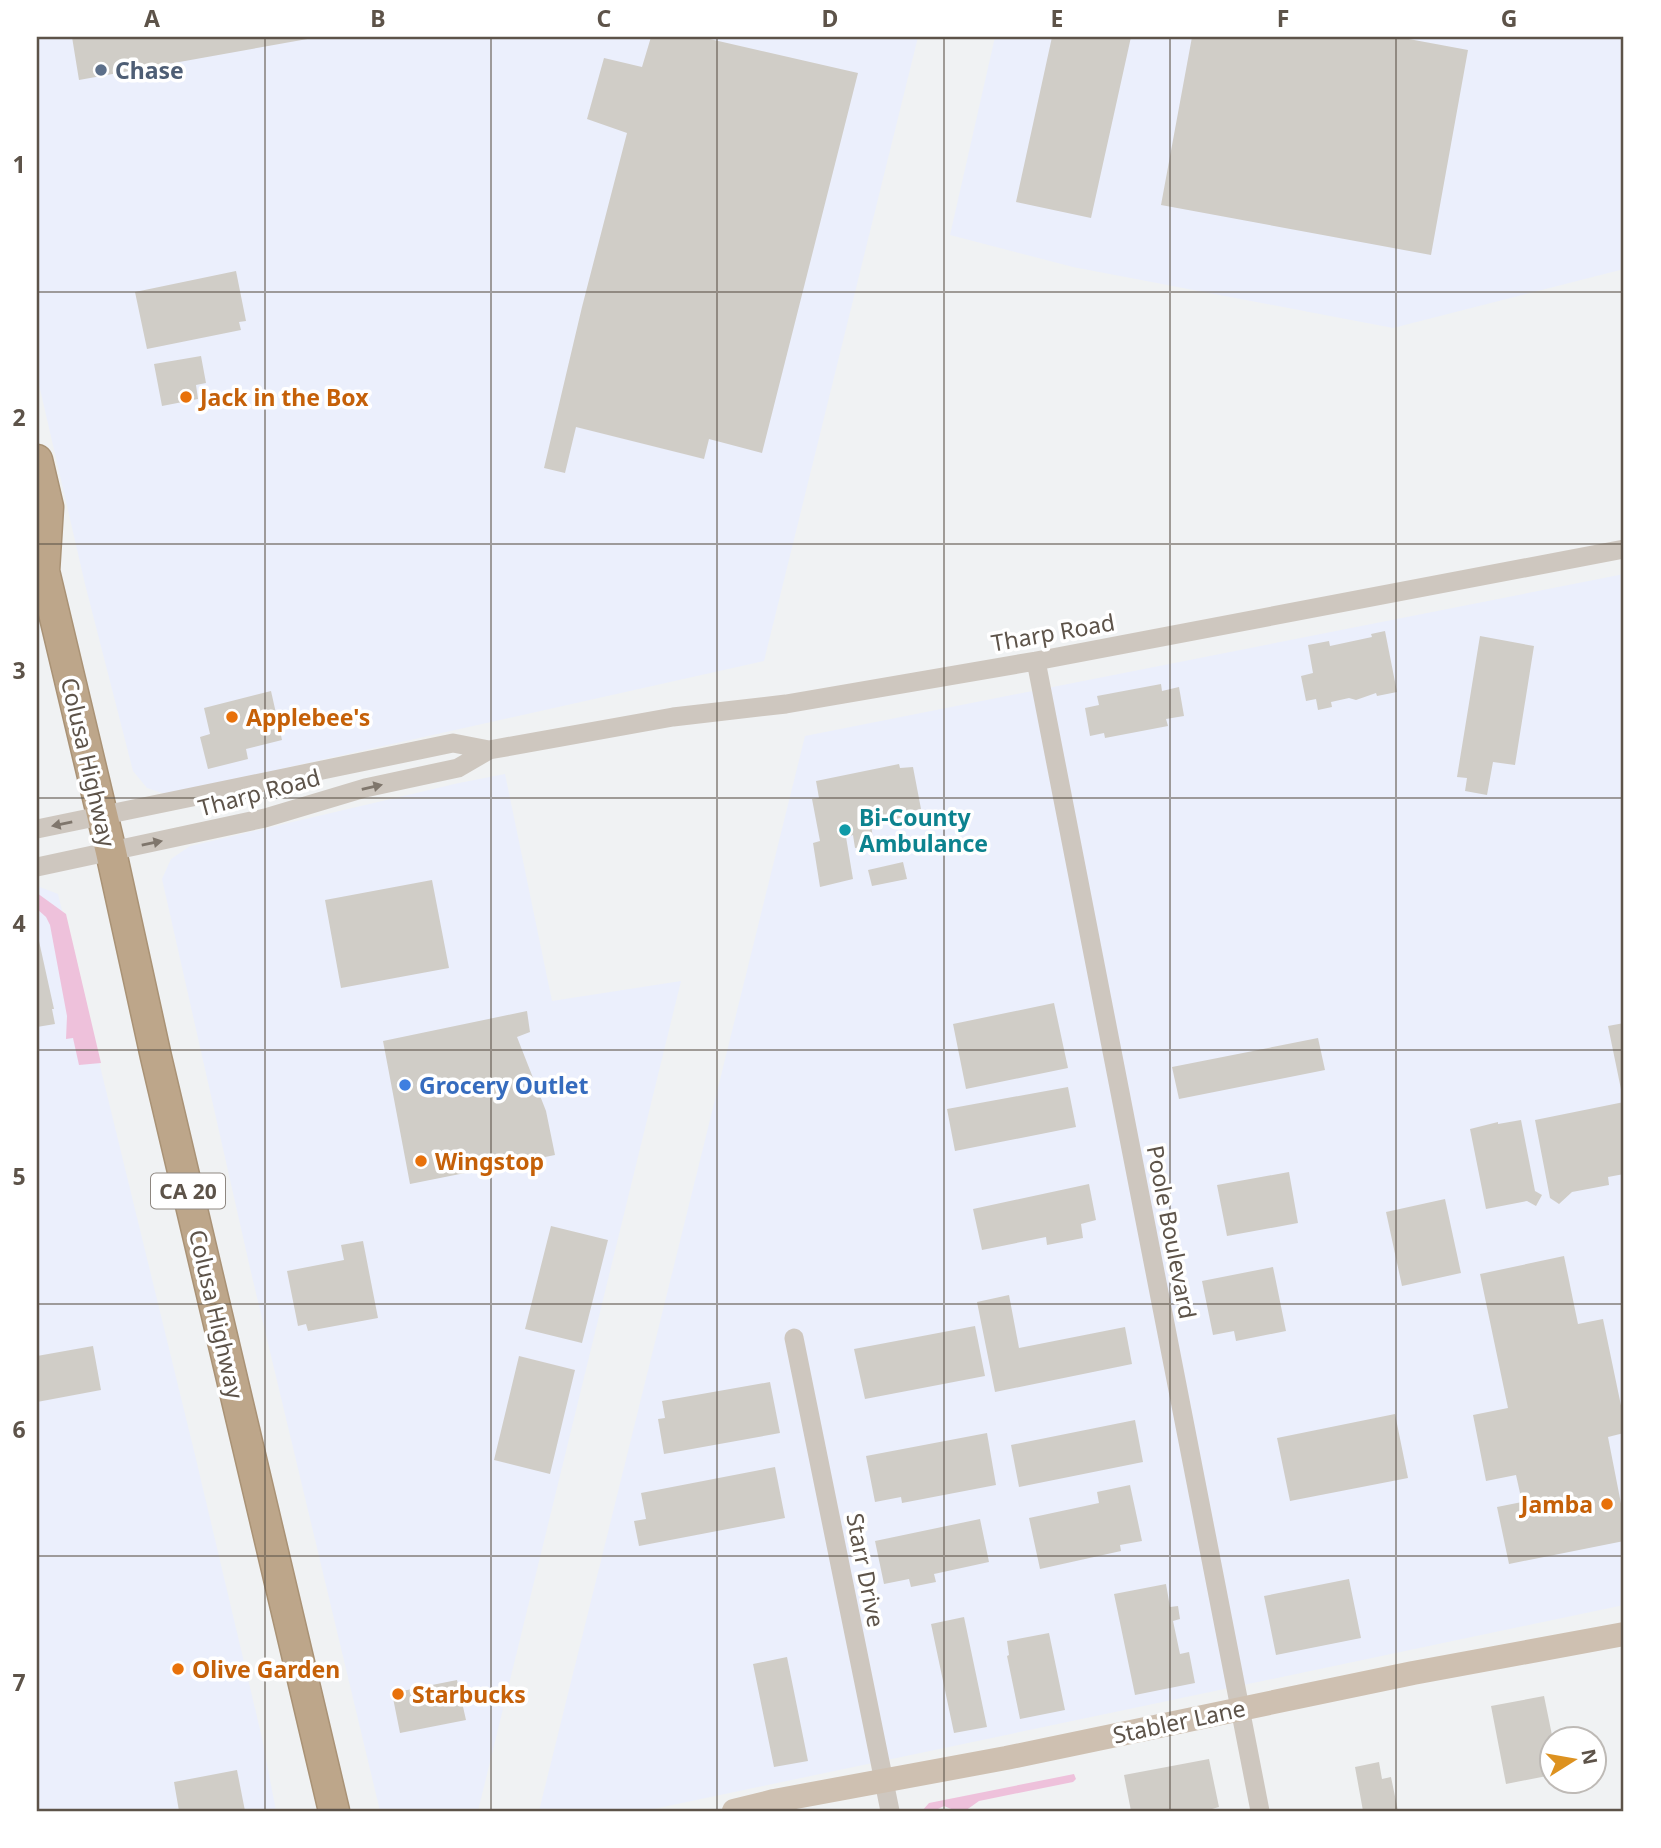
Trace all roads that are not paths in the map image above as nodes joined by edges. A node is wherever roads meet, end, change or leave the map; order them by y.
1 (37, 460) edge
2 (1624, 549) edge
3 (41, 565) edge
4 (1036, 661) junction
5 (489, 750) junction
6 (102, 816) junction
7 (37, 829) edge
8 (111, 852) junction
9 (37, 867) edge
10 (794, 1338) dead end
11 (1624, 1634) edge
12 (1240, 1709) junction
13 (884, 1782) junction
14 (334, 1811) edge
15 (734, 1811) edge
16 (890, 1811) edge
17 (1260, 1811) edge

1 - 3 highway, Colusa Highway / CA 20
2 - 4 street, Tharp Road
3 - 6 highway, Colusa Highway / CA 20
4 - 5 street, Tharp Road
4 - 12 street, Poole Boulevard
5 - 6 street, Tharp Road
8 -> 5 street, Tharp Road
6 -> 7 street, Tharp Road
6 - 8 highway, Colusa Highway / CA 20
8 - 9 street, Tharp Road
8 - 14 highway, Colusa Highway / CA 20
10 - 13 street, Starr Drive
11 - 12 main road, Stabler Lane
12 - 13 main road, Stabler Lane
12 - 17 street, Poole Boulevard
13 - 15 main road, Stabler Lane
13 - 16 street, Starr Drive

